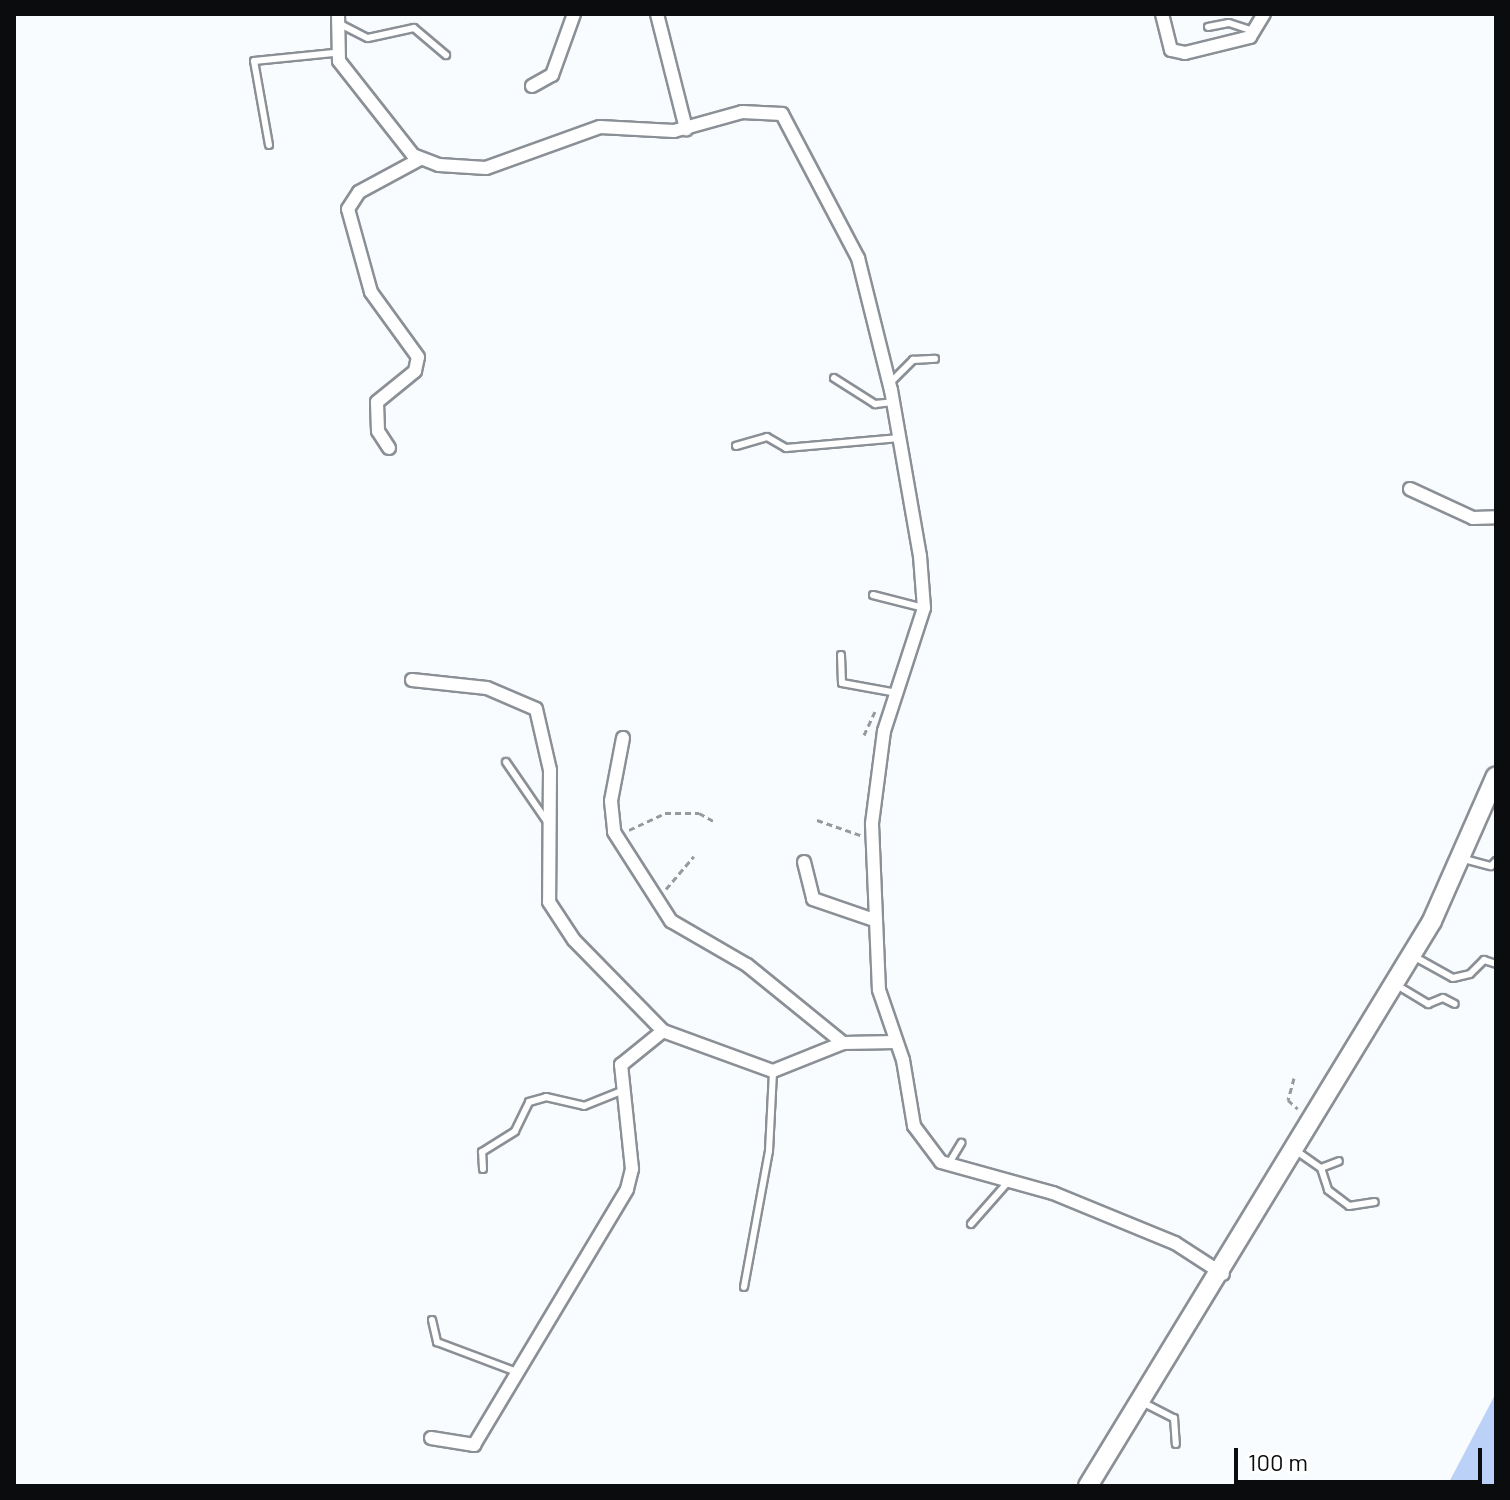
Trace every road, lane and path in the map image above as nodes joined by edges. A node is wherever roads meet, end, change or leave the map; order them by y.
1 (574, 14) edge
2 (657, 14) edge
3 (1162, 14) edge
4 (1264, 14) edge
5 (337, 18) edge
6 (1208, 27) dead end
7 (1258, 32) junction
8 (334, 53) junction
9 (446, 55) dead end
10 (532, 86) dead end
11 (686, 129) junction
12 (269, 145) dead end
13 (420, 159) junction
14 (935, 359) dead end
15 (834, 378) dead end
16 (890, 383) junction
17 (893, 402) junction
18 (900, 438) junction
19 (736, 446) dead end
20 (389, 448) dead end
21 (1410, 489) dead end
22 (1496, 517) edge
23 (873, 595) dead end
24 (924, 608) junction
25 (841, 655) dead end
26 (412, 680) dead end
27 (897, 693) junction
28 (623, 738) dead end
29 (506, 762) dead end
30 (1493, 793) edge
31 (817, 820) dead end
32 (715, 822) dead end
33 (548, 823) junction
34 (614, 832) junction
35 (872, 843) junction
36 (694, 856) dead end
37 (1461, 858) junction
38 (1496, 861) edge
39 (804, 862) dead end
40 (655, 901) junction
41 (874, 920) junction
42 (1412, 955) junction
43 (1496, 964) edge
44 (1395, 984) junction
45 (1455, 1004) dead end
46 (663, 1031) junction
47 (896, 1042) junction
48 (843, 1043) junction
49 (773, 1071) junction
50 (1294, 1078) dead end
51 (624, 1090) junction
52 (1315, 1119) junction
53 (961, 1143) dead end
54 (1295, 1150) junction
55 (1339, 1161) dead end
56 (948, 1165) junction
57 (1321, 1168) junction
58 (483, 1169) dead end
59 (1010, 1180) junction
60 (1375, 1202) dead end
61 (971, 1224) dead end
62 (1223, 1274) junction
63 (744, 1287) dead end
64 (432, 1320) dead end
65 (514, 1371) junction
66 (1142, 1402) junction
67 (431, 1438) dead end
68 (1176, 1444) dead end
69 (1088, 1486) edge

1 - 10 street
2 - 11 street
3 - 7 street
4 - 7 street
5 - 8 street
5 - 9 lane
6 - 7 lane
8 - 12 lane
8 - 13 street
11 - 13 street
11 - 16 street
13 - 20 street
14 - 16 lane
15 - 17 lane
16 - 17 street
17 - 18 street
18 - 19 lane
18 - 24 street
21 - 22 street
23 - 24 lane
24 - 27 street
25 - 27 lane
26 - 33 street
27 - 35 street
28 - 34 street
29 - 33 lane
30 - 37 street
31 - 35 path
32 - 34 path
33 - 46 street
34 - 40 street
35 - 41 street
36 - 40 path
37 - 38 lane
37 - 42 street
39 - 41 street
40 - 48 street
41 - 47 street
42 - 43 lane
42 - 44 street
44 - 45 lane
44 - 52 street
46 - 49 street
46 - 51 street
47 - 48 street
47 - 56 street
48 - 49 street
49 - 63 lane
50 - 52 path
51 - 58 lane
51 - 65 street
52 - 54 street
53 - 56 lane
54 - 57 lane
54 - 62 street
55 - 57 lane
56 - 59 street
57 - 60 lane
59 - 61 lane
59 - 62 street
62 - 66 street
64 - 65 lane
65 - 67 street
66 - 68 lane
66 - 69 street

